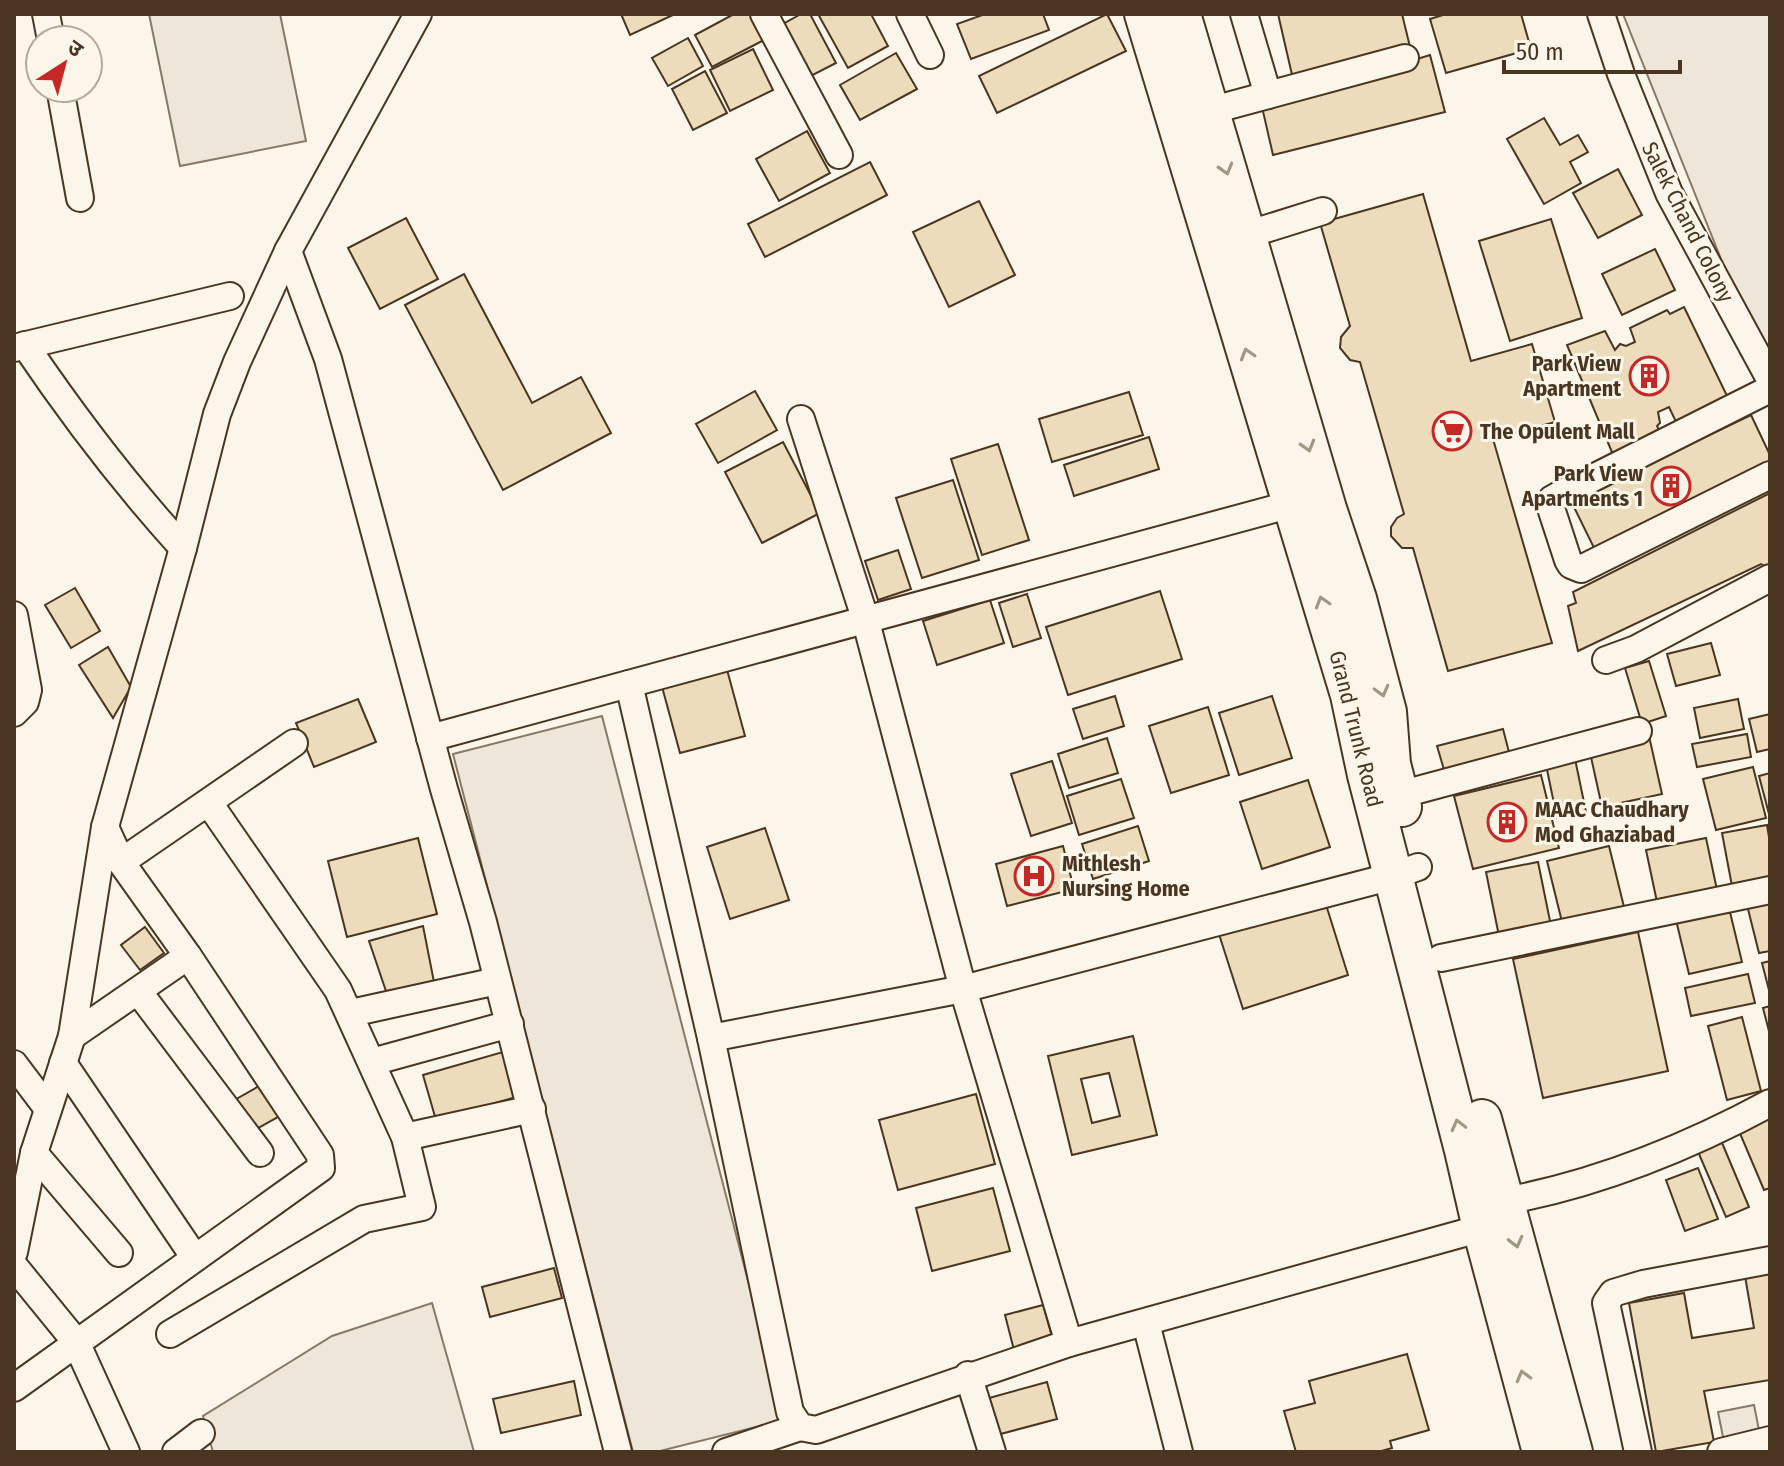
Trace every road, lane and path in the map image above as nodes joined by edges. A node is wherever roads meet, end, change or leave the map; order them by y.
1 (418, 14) edge
2 (764, 14) edge
3 (910, 14) edge
4 (1144, 14) edge
5 (1181, 14) edge
6 (1244, 14) edge
7 (1601, 14) edge
8 (930, 55) dead end
9 (1405, 58) dead end
10 (1268, 95) junction
11 (63, 104) edge
12 (1209, 111) junction
13 (839, 155) dead end
14 (80, 198) dead end
15 (1323, 211) dead end
16 (1246, 235) junction
17 (288, 251) junction
18 (230, 296) dead end
19 (19, 346) edge
20 (1769, 376) edge
21 (801, 419) dead end
22 (1770, 475) edge
23 (1309, 506) junction
24 (183, 548) junction
25 (1770, 578) edge
26 (14, 615) edge
27 (865, 618) junction
28 (1606, 660) dead end
29 (629, 684) junction
30 (14, 713) edge
31 (1638, 731) dead end
32 (430, 738) junction
33 (294, 743) dead end
34 (1399, 795) junction
35 (209, 803) junction
36 (105, 827) junction
37 (121, 862) junction
38 (1406, 872) junction
39 (1770, 890) edge
40 (188, 956) junction
41 (1441, 958) junction
42 (497, 981) junction
43 (963, 989) junction
44 (138, 991) junction
45 (351, 1013) junction
46 (510, 1024) junction
47 (72, 1036) junction
48 (711, 1038) junction
49 (372, 1062) junction
50 (63, 1063) junction
51 (14, 1064) edge
52 (1770, 1103) edge
53 (48, 1109) junction
54 (532, 1109) junction
55 (405, 1137) junction
56 (34, 1153) junction
57 (260, 1153) dead end
58 (1488, 1212) junction
59 (14, 1252) edge
60 (119, 1253) dead end
61 (195, 1258) junction
62 (1770, 1260) edge
63 (14, 1266) edge
64 (1146, 1323) junction
65 (170, 1334) dead end
66 (76, 1342) junction
67 (1069, 1343) junction
68 (968, 1375) junction
69 (14, 1388) edge
70 (800, 1427) junction
71 (201, 1433) dead end
72 (1770, 1440) edge
73 (126, 1452) edge
74 (176, 1452) edge
75 (618, 1452) edge
76 (726, 1452) edge
77 (992, 1452) edge
78 (1179, 1452) edge
79 (1542, 1452) edge
80 (1573, 1452) edge
81 (1638, 1452) edge
82 (1721, 1452) edge

1 - 17 street
2 - 13 street
3 - 8 street
23 -> 4 highway, Grand Trunk Road
5 - 12 highway, Grand Trunk Road
6 - 10 street
7 - 20 street, Salek Chand Colony
9 - 10 street
10 - 12 street
11 - 14 street
12 -> 16 highway, Grand Trunk Road
15 - 16 street
16 -> 23 highway, Grand Trunk Road
17 - 24 street
17 - 32 street
18 - 19 street
19 - 24 street
20 - 22 street
21 - 27 street
23 - 27 street
23 -> 34 highway, Grand Trunk Road
38 -> 23 highway, Grand Trunk Road
24 - 36 street
25 - 28 street
26 - 30 street
27 - 29 street
27 - 43 street
29 - 32 street
29 - 48 street
31 - 34 street
32 - 42 street
33 - 35 street
34 - 38 highway, Grand Trunk Road
35 - 37 street
35 - 45 street
36 - 37 street
36 - 47 street
37 - 40 street
38 - 41 highway, Grand Trunk Road
38 - 43 street
58 -> 38 highway, Grand Trunk Road
39 - 41 street
40 - 44 street
40 - 61 street
41 - 58 highway, Grand Trunk Road
42 - 45 street
42 - 46 street
43 - 48 street
43 - 67 street
44 - 47 street
44 - 57 street
45 - 49 street
46 - 49 street
46 - 54 street
47 - 50 street
48 - 70 street
49 - 55 street
50 - 53 street
50 - 61 street
51 - 53 street
52 - 58 street
53 - 56 street
54 - 55 street
54 - 75 street
55 - 65 street
56 - 59 street
56 - 60 street
58 - 64 street
79 -> 58 highway, Grand Trunk Road
58 -> 80 highway, Grand Trunk Road
61 - 66 street
62 - 81 street
63 - 66 street
64 - 67 street
64 - 78 street
66 - 69 street
66 - 73 street
67 - 68 street
68 - 70 street
68 - 77 street
70 - 76 street
71 - 74 street
72 - 82 street

